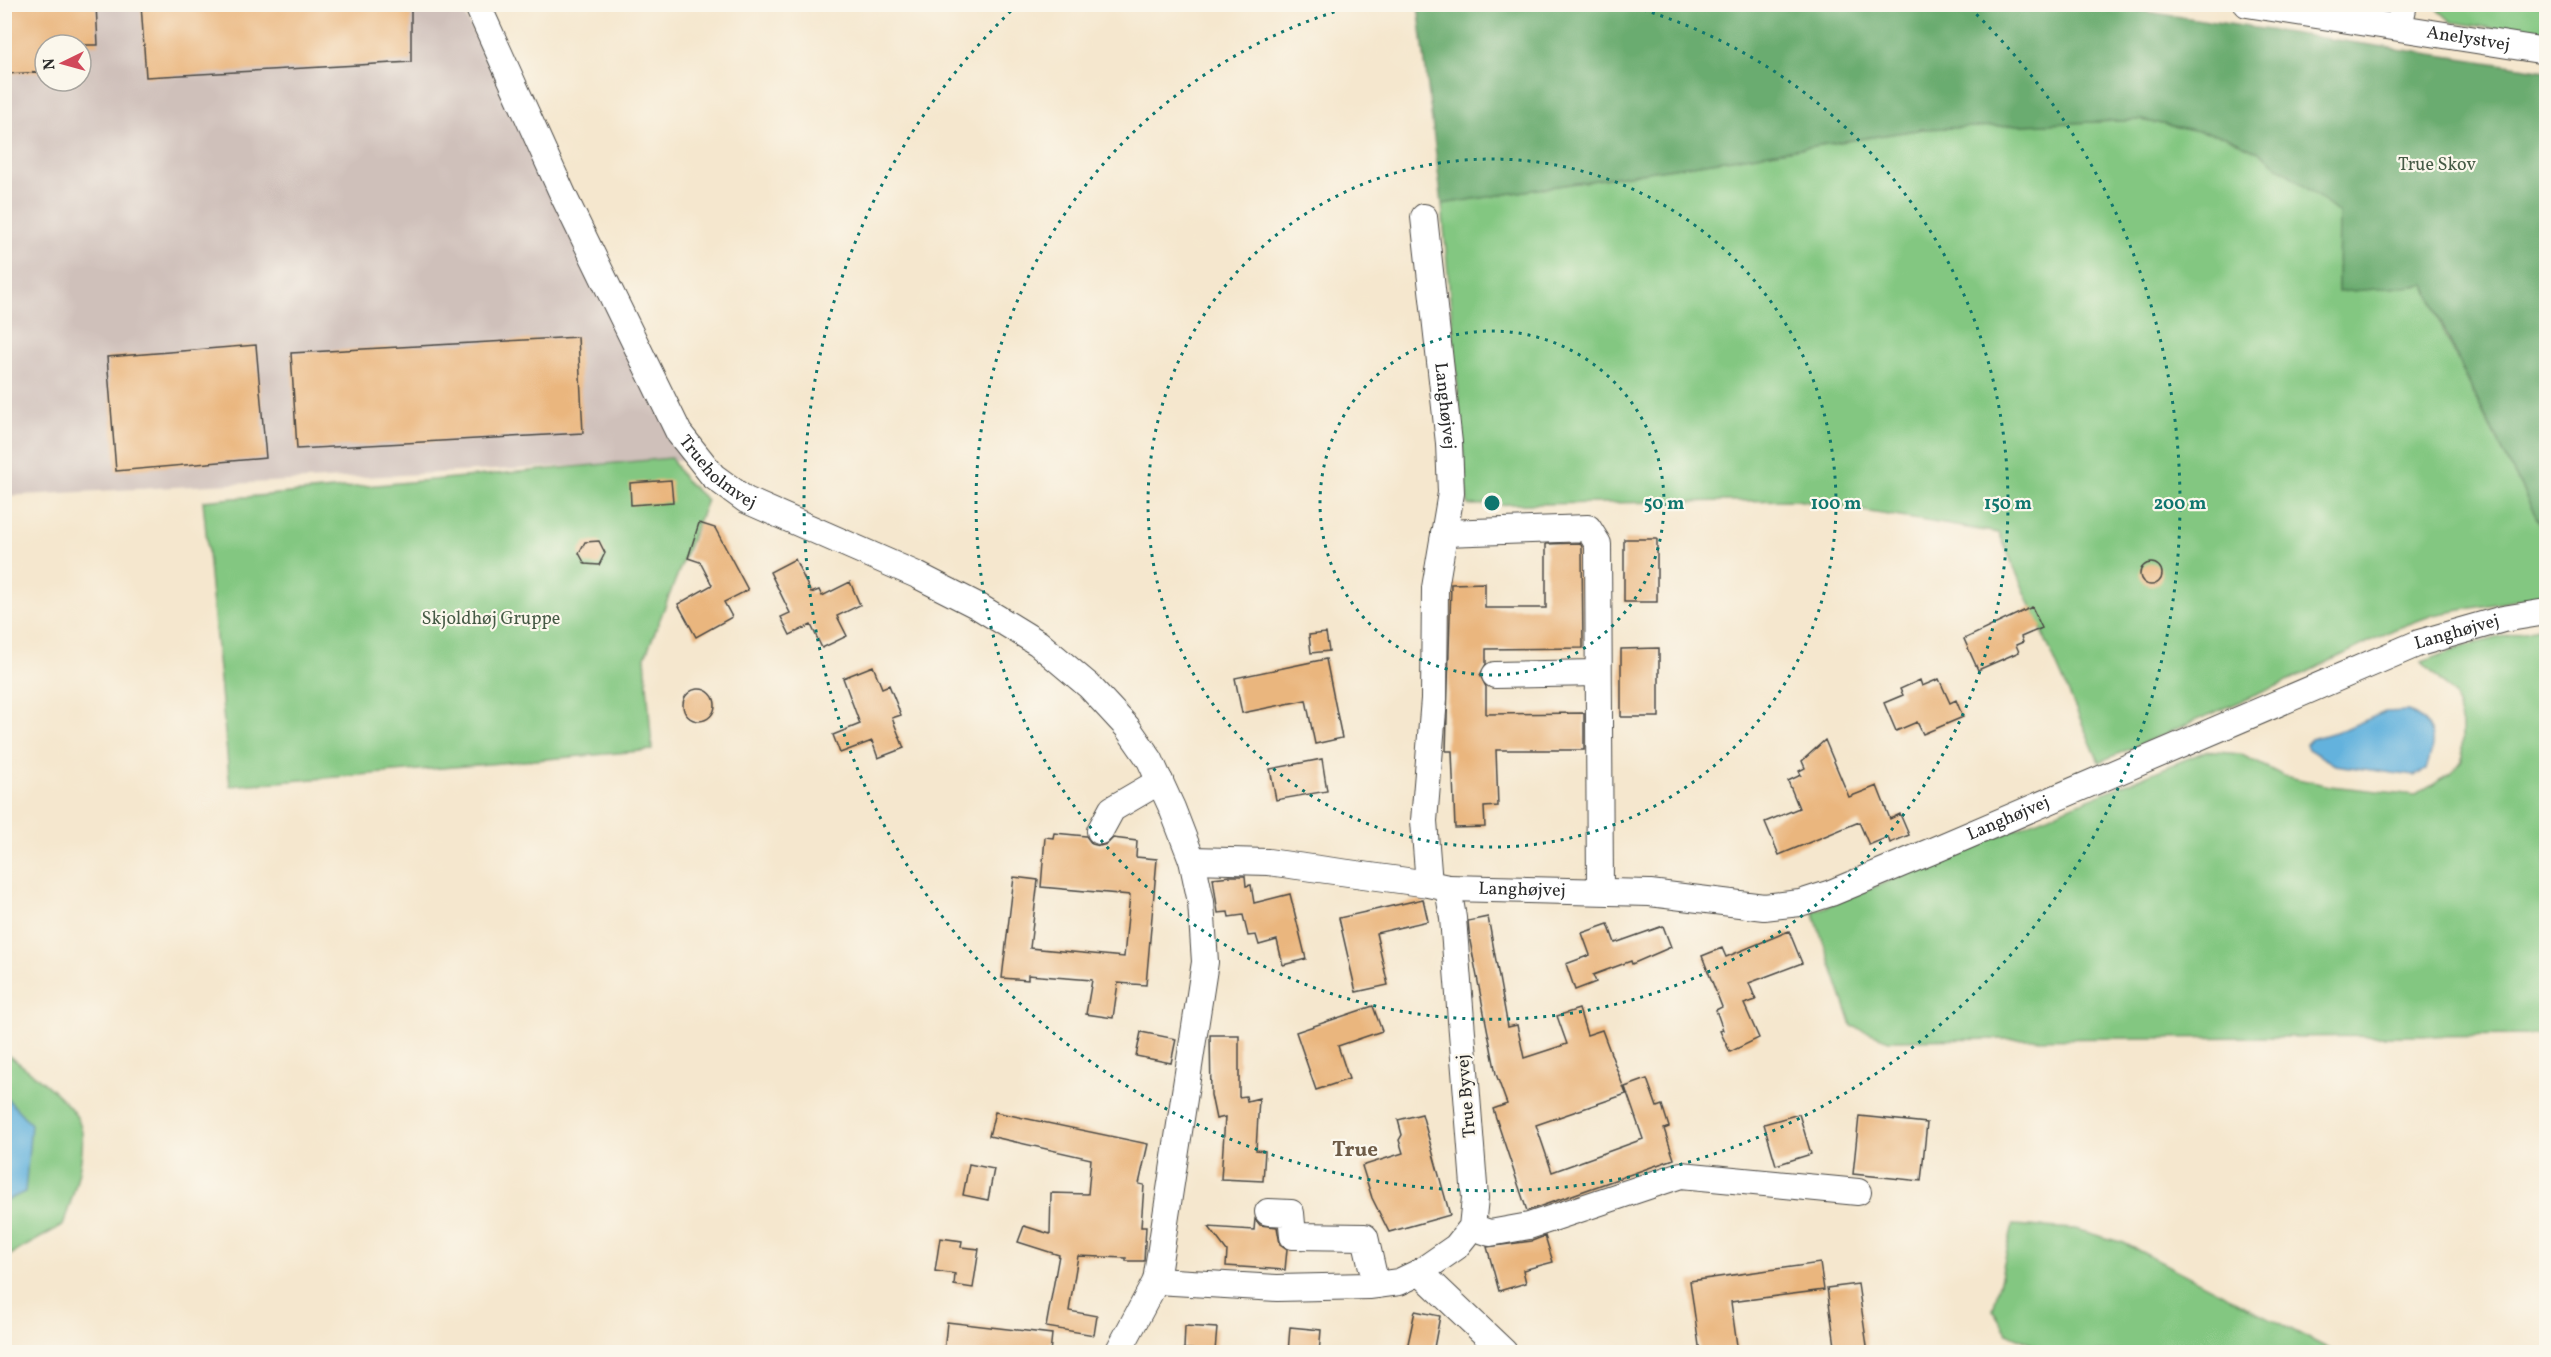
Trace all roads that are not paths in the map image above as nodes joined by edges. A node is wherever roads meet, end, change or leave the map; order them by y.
1 (477, 4) edge
2 (2247, 4) edge
3 (2401, 16) edge
4 (2547, 51) edge
5 (1424, 217) dead end
6 (1444, 533) junction
7 (2547, 612) edge
8 (1598, 673) junction
9 (1495, 675) dead end
10 (1155, 771) junction
11 (1100, 831) dead end
12 (1192, 860) junction
13 (1439, 886) junction
14 (1600, 891) junction
15 (1858, 1192) dead end
16 (1268, 1212) dead end
17 (1472, 1227) junction
18 (1420, 1272) junction
19 (1156, 1281) junction
20 (1376, 1285) junction
21 (1118, 1353) edge
22 (1504, 1353) edge

1 - 10 street, Trueholmvej
2 - 3 street, Anelystvej
3 - 4 street, Anelystvej
5 - 6 street, Langhøjvej
6 - 8 street
6 - 13 street, Langhøjvej
7 - 14 street, Langhøjvej
8 - 9 street
8 - 14 street
10 - 11 street
10 - 12 street
12 - 13 street
12 - 19 street
13 - 14 street, Langhøjvej
13 - 17 street, True Byvej
15 - 17 street
16 - 20 street
17 - 18 street
18 - 20 street
18 - 22 street
19 - 20 street
19 - 21 street

